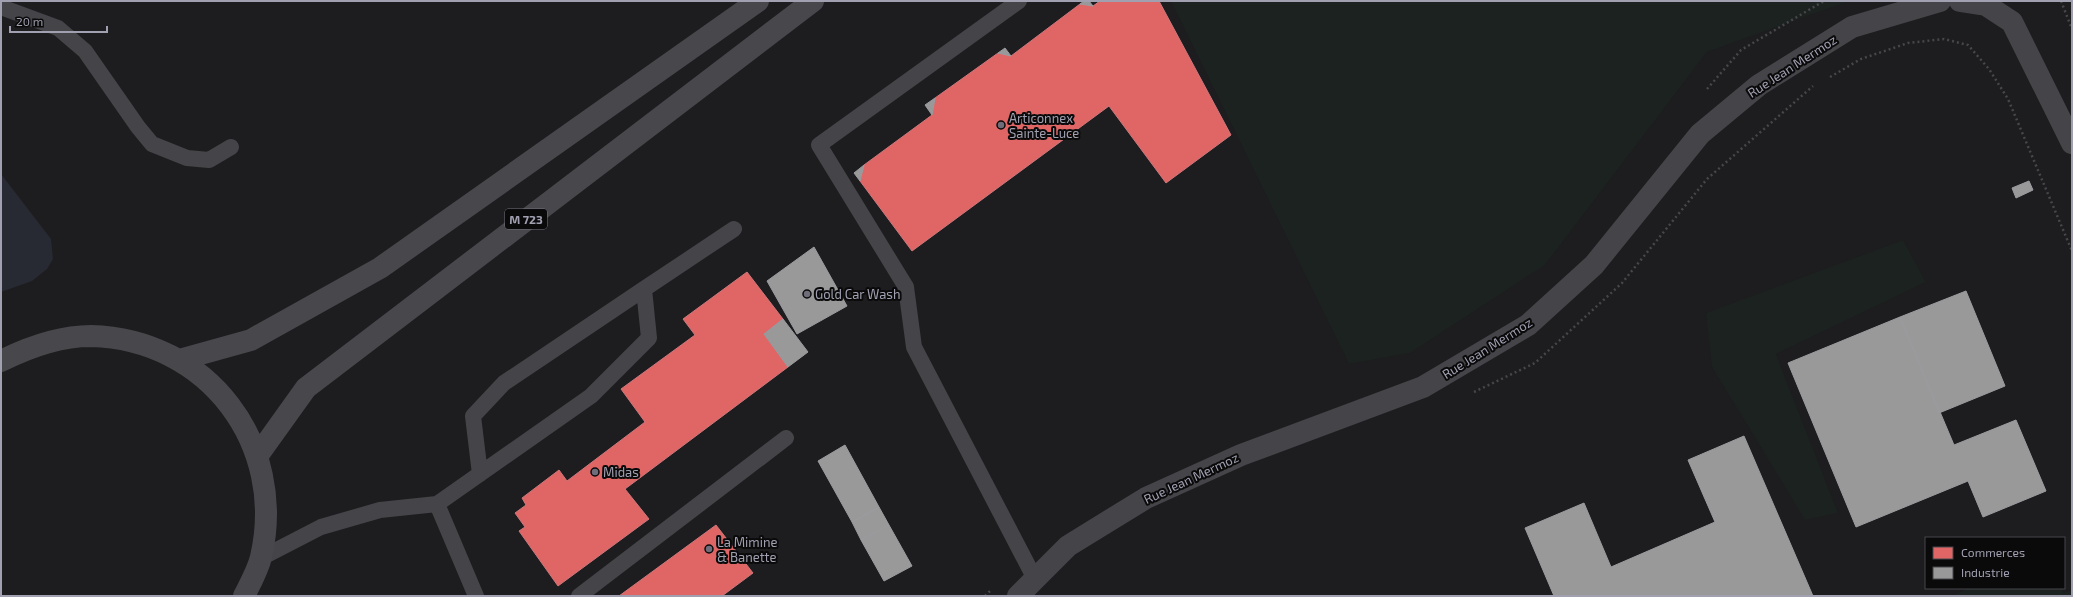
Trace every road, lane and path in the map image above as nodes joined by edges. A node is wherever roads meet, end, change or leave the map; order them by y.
1 (758, 1) edge
2 (813, 1) edge
3 (1019, 1) edge
4 (1824, 1) edge
5 (1940, 1) edge
6 (1960, 1) edge
7 (2061, 1) edge
8 (1986, 3) edge
9 (1, 7) edge
10 (2072, 29) edge
11 (1828, 77) dead end
12 (1815, 85) dead end
13 (1705, 91) dead end
14 (2072, 143) edge
15 (231, 147) dead end
16 (1676, 216) dead end
17 (734, 228) dead end
18 (2072, 251) edge
19 (644, 289) junction
20 (180, 360) junction
21 (1, 361) edge
22 (786, 438) dead end
23 (258, 455) junction
24 (480, 474) junction
25 (437, 504) junction
26 (261, 558) junction
27 (1035, 579) junction
28 (991, 591) dead end
29 (244, 596) edge
30 (476, 596) edge
31 (579, 596) edge
32 (985, 596) edge
33 (1018, 596) edge

1 - 20 main road
2 - 23 main road, M 723
3 - 27 lane
4 - 13 path
5 - 27 street, Rue Jean Mermoz
6 - 8 street
7 - 10 path
8 - 14 street
9 - 15 lane
11 - 18 path
12 - 16 path
17 - 19 lane
19 - 24 lane
19 - 24 lane
20 - 21 main road
20 - 23 main road
22 - 31 lane
23 - 26 main road
24 - 25 lane
25 - 26 lane
25 - 30 lane
26 - 29 main road
27 - 33 street, Rue Jean Mermoz
28 - 32 path

